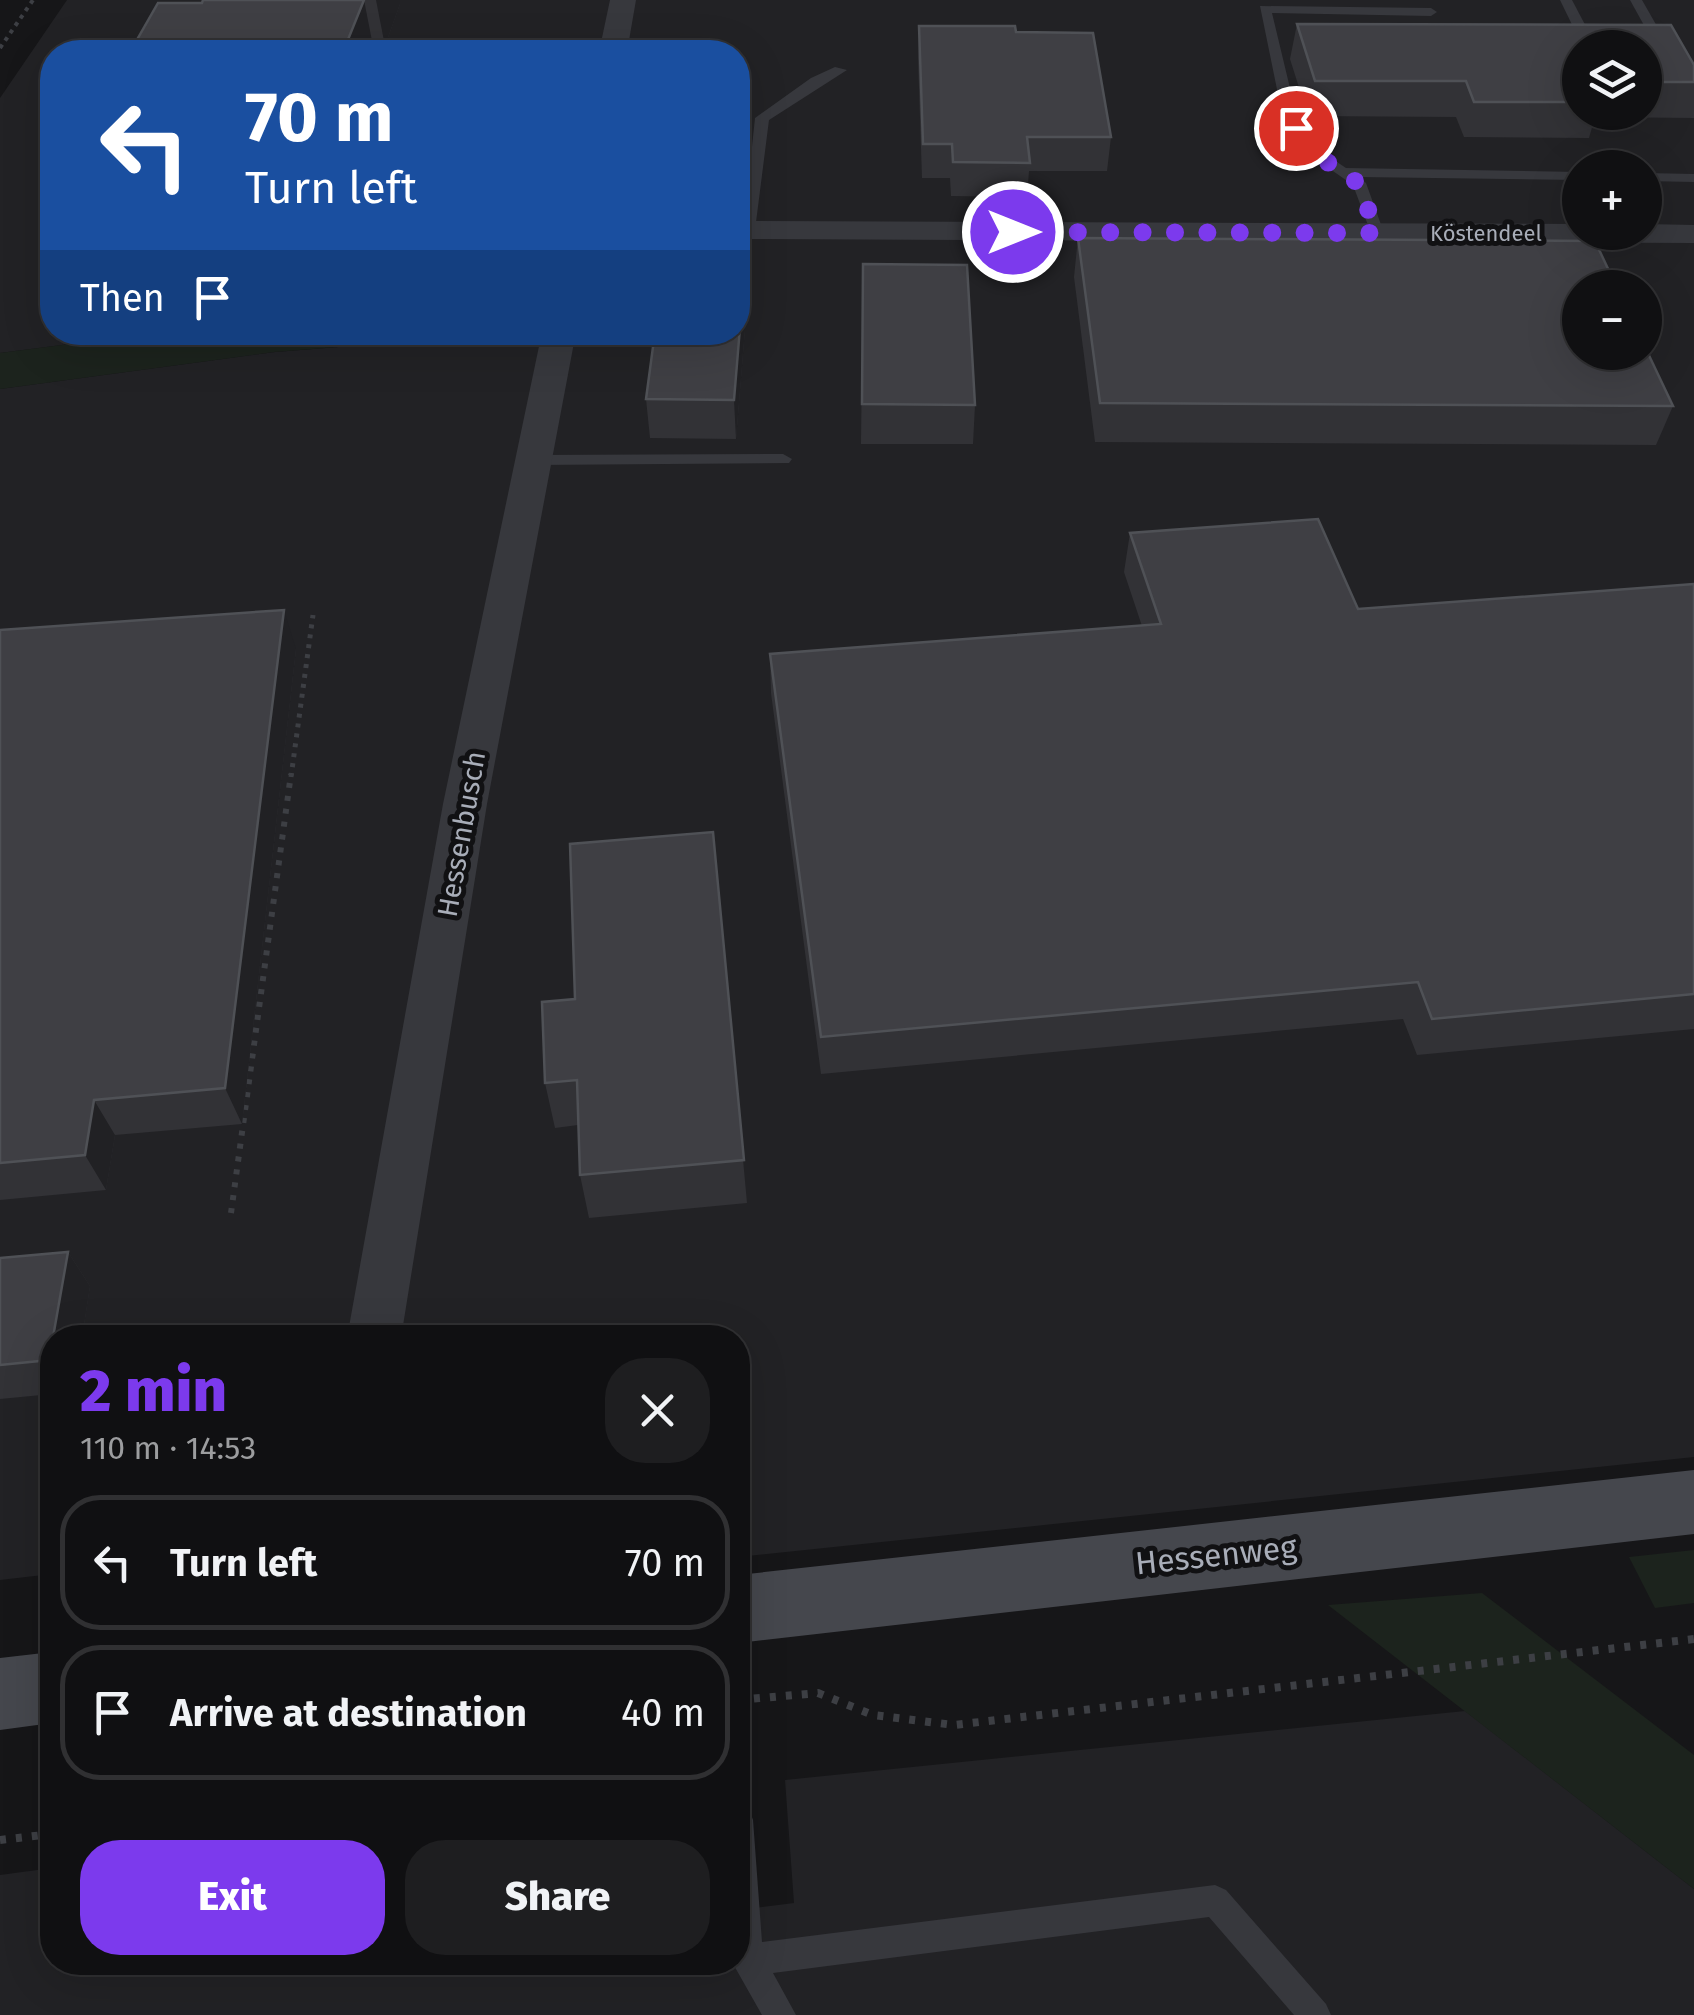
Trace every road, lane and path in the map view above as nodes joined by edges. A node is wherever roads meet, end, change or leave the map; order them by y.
1 (32, 0) edge
2 (623, 0) edge
3 (1566, 0) edge
4 (1636, 0) edge
5 (1431, 12) dead end
6 (1581, 30) edge
7 (615, 40) edge
8 (0, 48) edge
9 (840, 70) dead end
10 (1694, 103) edge
11 (1342, 172) junction
12 (1562, 176) edge
13 (1662, 177) edge
14 (1694, 178) edge
15 (750, 189) edge
16 (750, 230) edge
17 (1377, 233) junction
18 (1694, 234) edge
19 (557, 345) edge
20 (783, 459) dead end
21 (535, 460) junction
22 (312, 614) dead end
23 (231, 1213) dead end
24 (376, 1325) edge
25 (1694, 1502) edge
26 (750, 1608) edge
27 (1694, 1639) edge
28 (40, 1689) edge
29 (0, 1694) edge
30 (750, 1699) edge
31 (40, 1835) edge
32 (0, 1840) edge
33 (750, 1960) edge
34 (750, 1965) edge
35 (780, 2015) edge
36 (1315, 2015) edge

1 - 8 path
2 - 7 street
3 - 6 lane
4 - 10 lane
5 - 11 lane
9 - 15 lane
11 - 12 lane
11 - 17 lane
13 - 14 lane
16 - 17 street, Köstendeel
17 - 18 street, Köstendeel
19 - 21 street, Hessenbusch
20 - 21 lane
21 - 24 street, Hessenbusch
22 - 23 path
25 - 26 street, Hessenweg
27 - 30 path
28 - 29 street
31 - 32 path
33 - 36 lane
34 - 35 lane

